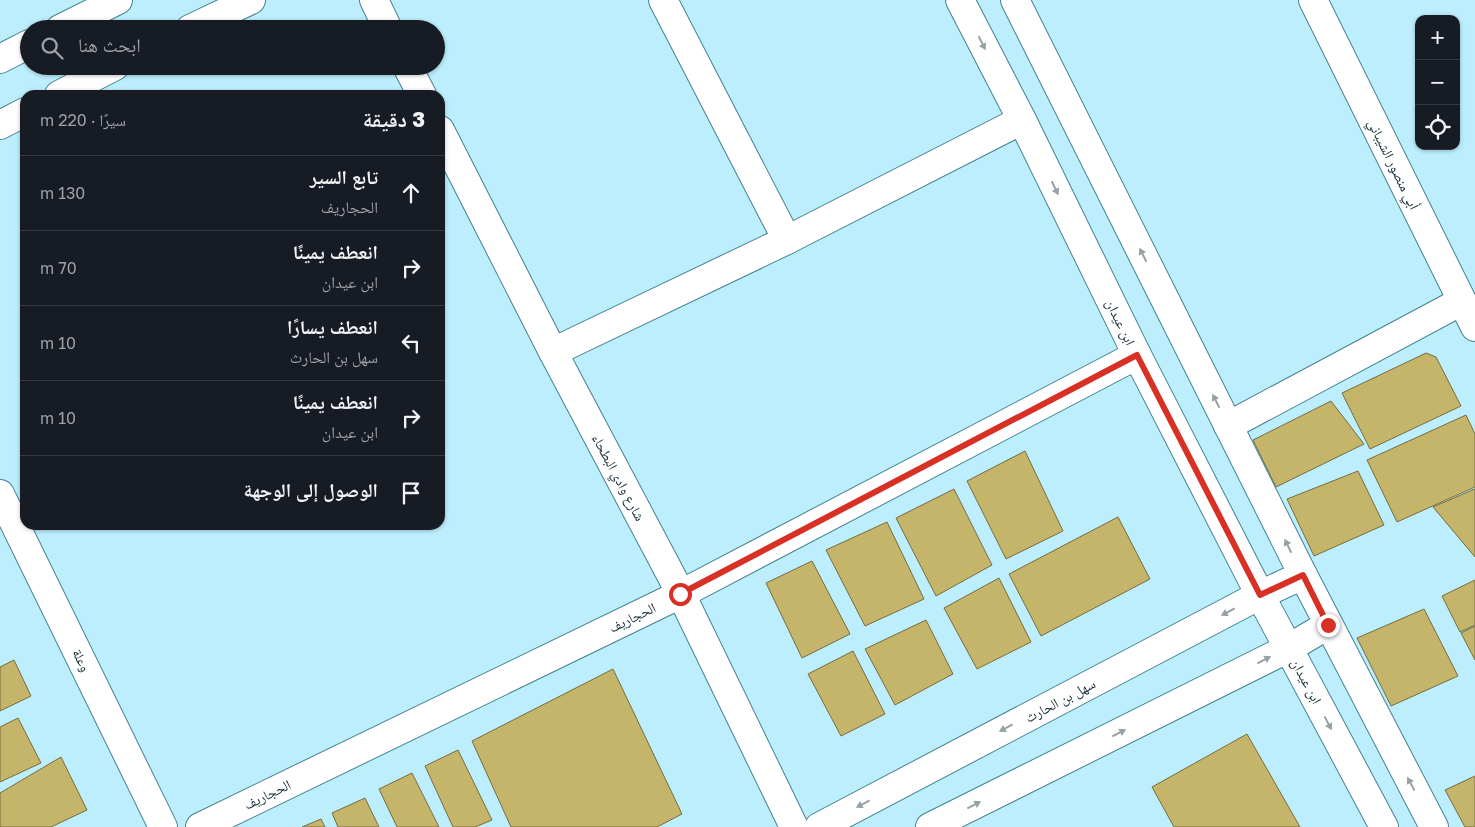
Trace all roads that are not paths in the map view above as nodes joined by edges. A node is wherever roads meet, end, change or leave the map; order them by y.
1 (118, 0) edge
2 (251, 0) edge
3 (374, 0) edge
4 (663, 0) edge
5 (960, 0) edge
6 (1015, 0) edge
7 (1313, 0) edge
8 (201, 16) edge
9 (78, 20) edge
10 (384, 20) edge
11 (20, 49) edge
12 (0, 59) edge
13 (98, 75) edge
14 (412, 75) edge
15 (69, 90) edge
16 (419, 90) edge
17 (20, 115) edge
18 (1022, 120) junction
19 (0, 125) edge
20 (445, 140) edge
21 (787, 240) junction
22 (1462, 301) junction
23 (1475, 327) edge
24 (553, 352) junction
25 (1137, 355) junction
26 (1228, 426) junction
27 (0, 494) edge
28 (1303, 575) junction
29 (680, 594) junction
30 (1260, 595) junction
31 (1328, 625) junction
32 (1289, 648) junction
33 (163, 827) edge
34 (200, 827) edge
35 (794, 827) edge
36 (819, 827) edge
37 (930, 827) edge
38 (1384, 827) edge
39 (1434, 827) edge

1 - 9 street
2 - 8 street
3 - 10 street
4 - 21 street
5 -> 18 street, ابن عيدان
26 -> 6 street
7 - 22 street, أبي منصور الشيباني
11 - 12 street
13 - 15 street
14 - 16 street
17 - 19 street
18 - 21 street
18 -> 25 street, ابن عيدان
20 - 24 street, شارع وادي البطحاء
21 - 24 street
22 - 23 street, أبي منصور الشيباني
22 - 26 street
24 - 29 street, شارع وادي البطحاء
25 - 29 street, الحجاريف
25 - 30 street, ابن عيدان
28 -> 26 street
27 - 33 street, وعلة
28 - 30 street, سهل بن الحارث
28 - 31 street
29 - 34 street, الحجاريف
29 - 35 street, شارع وادي البطحاء
30 - 32 street, ابن عيدان
30 -> 36 street, سهل بن الحارث
31 - 32 street
39 -> 31 street
37 -> 32 street
32 -> 38 street, ابن عيدان

